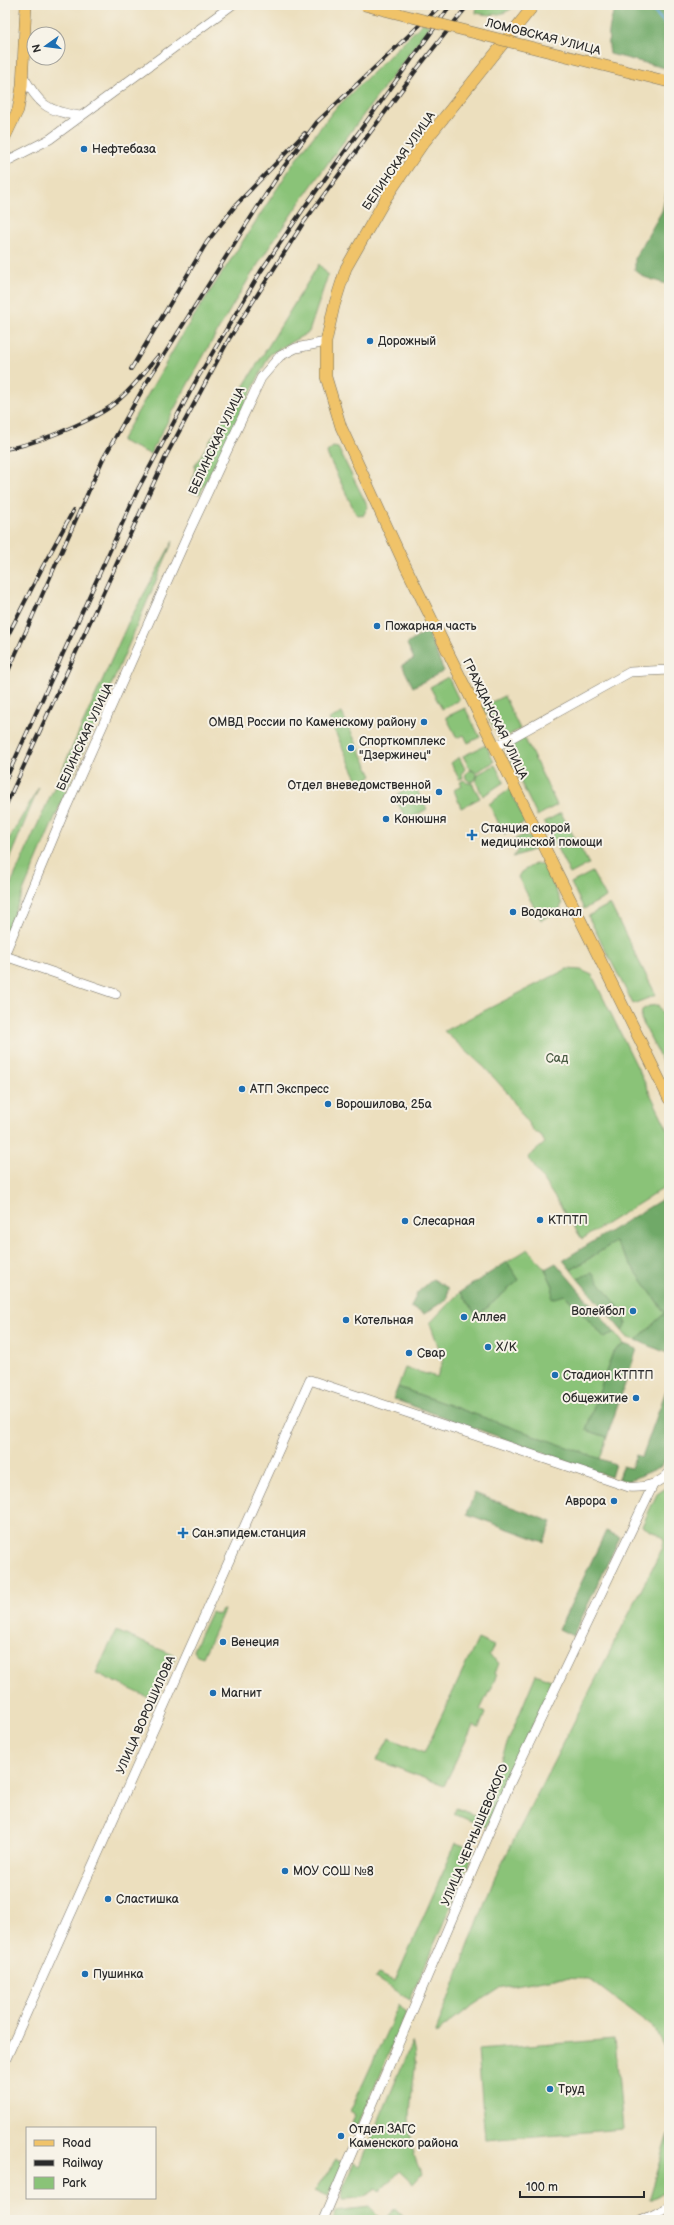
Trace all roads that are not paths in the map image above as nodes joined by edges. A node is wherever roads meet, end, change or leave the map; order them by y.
1 (26, 5) edge
2 (232, 5) edge
3 (364, 5) edge
4 (534, 5) edge
5 (23, 76) junction
6 (669, 82) edge
7 (80, 116) junction
8 (5, 137) edge
9 (5, 162) edge
10 (326, 342) junction
11 (669, 670) edge
12 (495, 747) junction
13 (5, 952) edge
14 (5, 956) edge
15 (116, 994) dead end
16 (669, 1099) edge
17 (669, 1473) edge
18 (653, 1485) junction
19 (5, 2061) edge
20 (669, 2206) edge
21 (323, 2220) edge
22 (643, 2220) edge

1 - 5 main road
2 - 7 street
3 - 6 main road, ЛОМОВСКАЯ УЛИЦА, bridge
4 - 10 main road, БЕЛИНСКАЯ УЛИЦА
5 - 7 street
5 - 8 main road
7 - 9 street
10 - 12 main road, ГРАЖДАНСКАЯ УЛИЦА
10 - 13 street, БЕЛИНСКАЯ УЛИЦА
11 - 12 street
12 - 16 main road, ГРАЖДАНСКАЯ УЛИЦА
14 - 15 street
17 - 18 street, УЛИЦА ЧЕРНЫШЕВСКОГО
18 - 19 street, УЛИЦА ВОРОШИЛОВА
18 - 21 street, УЛИЦА ЧЕРНЫШЕВСКОГО
20 - 22 street

